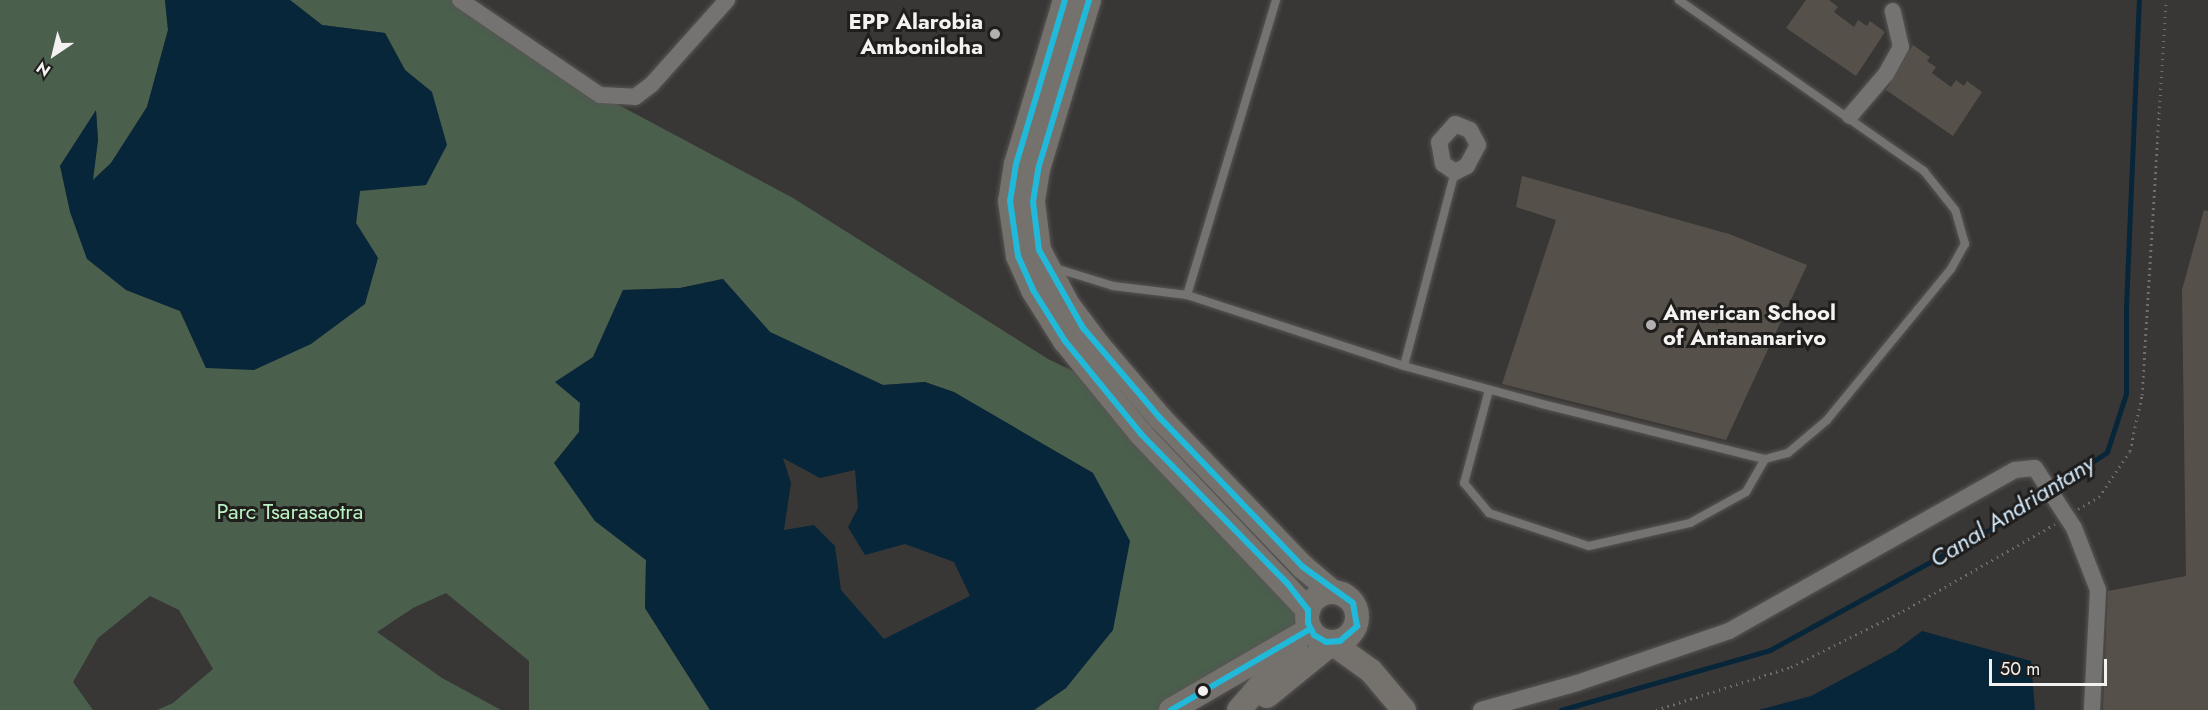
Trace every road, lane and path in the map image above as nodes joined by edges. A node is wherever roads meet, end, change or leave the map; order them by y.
1 (460, 0) edge
2 (727, 0) edge
3 (1065, 0) edge
4 (1089, 0) edge
5 (1276, 0) edge
6 (1679, 0) edge
7 (2166, 0) edge
8 (1893, 11) dead end
9 (1850, 116) junction
10 (1455, 172) dead end
11 (1046, 265) junction
12 (1187, 295) junction
13 (1404, 366) junction
14 (1489, 390) junction
15 (1765, 459) junction
16 (2066, 517) junction
17 (1333, 592) junction
18 (1309, 619) junction
19 (1357, 626) junction
20 (1332, 643) junction
21 (1371, 671) junction
22 (1228, 675) junction
23 (1246, 707) edge
24 (1171, 710) edge
25 (1404, 710) edge
26 (1481, 710) edge
27 (1656, 710) edge
28 (2092, 710) edge

1 - 2 street
3 - 18 main road
4 - 11 main road
5 - 12 lane
6 - 9 lane
7 - 16 path
8 - 9 street
9 - 15 lane
10 - 13 lane
11 - 12 lane
11 - 17 main road
12 - 13 lane
13 - 14 lane
14 - 15 lane
14 - 15 lane
16 - 26 street
16 - 27 path
16 - 28 street
17 - 18 main road
17 - 19 main road
18 - 20 main road
18 - 22 main road
18 - 23 main road
19 - 20 main road
19 - 21 main road
20 - 21 main road
20 - 23 main road
21 - 25 main road
22 - 23 main road
22 - 24 main road

